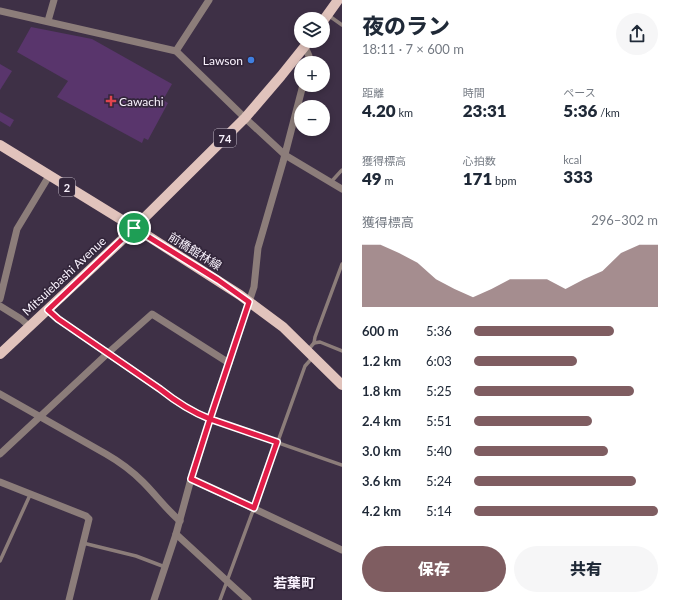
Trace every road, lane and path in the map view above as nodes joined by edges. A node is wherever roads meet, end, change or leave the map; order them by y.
1 (54, 0) edge
2 (210, 0) edge
3 (338, 0) edge
4 (0, 11) edge
5 (329, 12) edge
6 (330, 20) edge
7 (48, 21) junction
8 (342, 25) edge
9 (304, 48) edge
10 (176, 51) junction
11 (301, 92) edge
12 (245, 118) junction
13 (0, 145) edge
14 (285, 156) junction
15 (342, 170) edge
16 (49, 176) junction
17 (331, 182) junction
18 (342, 189) edge
19 (134, 228) junction
20 (342, 264) edge
21 (0, 299) edge
22 (249, 302) junction
23 (0, 306) edge
24 (48, 310) junction
25 (30, 327) junction
26 (312, 350) junction
27 (342, 351) edge
28 (108, 353) junction
29 (0, 354) edge
30 (229, 363) junction
31 (342, 385) edge
32 (0, 394) edge
33 (40, 417) junction
34 (210, 419) junction
35 (277, 442) junction
36 (0, 454) edge
37 (342, 465) edge
38 (191, 479) junction
39 (0, 482) edge
40 (30, 495) junction
41 (254, 508) junction
42 (180, 520) junction
43 (176, 534) junction
44 (83, 543) junction
45 (342, 550) edge
46 (0, 560) edge
47 (165, 567) junction
48 (227, 582) junction
49 (69, 600) edge
50 (154, 600) edge
51 (220, 600) edge
52 (248, 600) edge

1 - 7 street
2 - 10 street
3 - 5 main road
4 - 7 street
6 - 8 lane
7 - 10 street
9 - 12 main road, Mitsuiebashi Avenue / 74
10 - 12 street
11 - 14 street
12 - 14 street
12 - 19 main road, Mitsuiebashi Avenue / 74
13 - 16 main road, 前橋館林線 / 2
14 - 17 street
14 - 22 street
15 - 17 lane
16 - 19 main road, 前橋館林線 / 2
16 - 21 street
17 - 18 street
19 - 22 main road, 前橋館林線 / 2
19 - 24 main road, Mitsuiebashi Avenue / 74
20 - 26 lane
22 - 26 main road, 前橋館林線 / 2
22 - 30 street
23 - 25 street
24 - 25 main road, Mitsuiebashi Avenue / 74
24 - 28 street
25 - 29 main road, Mitsuiebashi Avenue / 74
26 - 27 lane
26 - 31 main road, 前橋館林線 / 2
26 - 35 lane
28 - 30 street
28 - 33 street
28 - 34 street
30 - 34 street
32 - 33 street
33 - 36 street
33 - 42 street
34 - 35 lane
34 - 38 street
35 - 37 lane
35 - 41 lane
38 - 41 street
38 - 42 street
39 - 40 street
40 - 44 street
40 - 46 lane
41 - 45 street
41 - 48 lane
42 - 43 street
43 - 47 street
43 - 48 street
44 - 47 lane
44 - 49 street
47 - 50 street
48 - 51 lane
48 - 52 street

